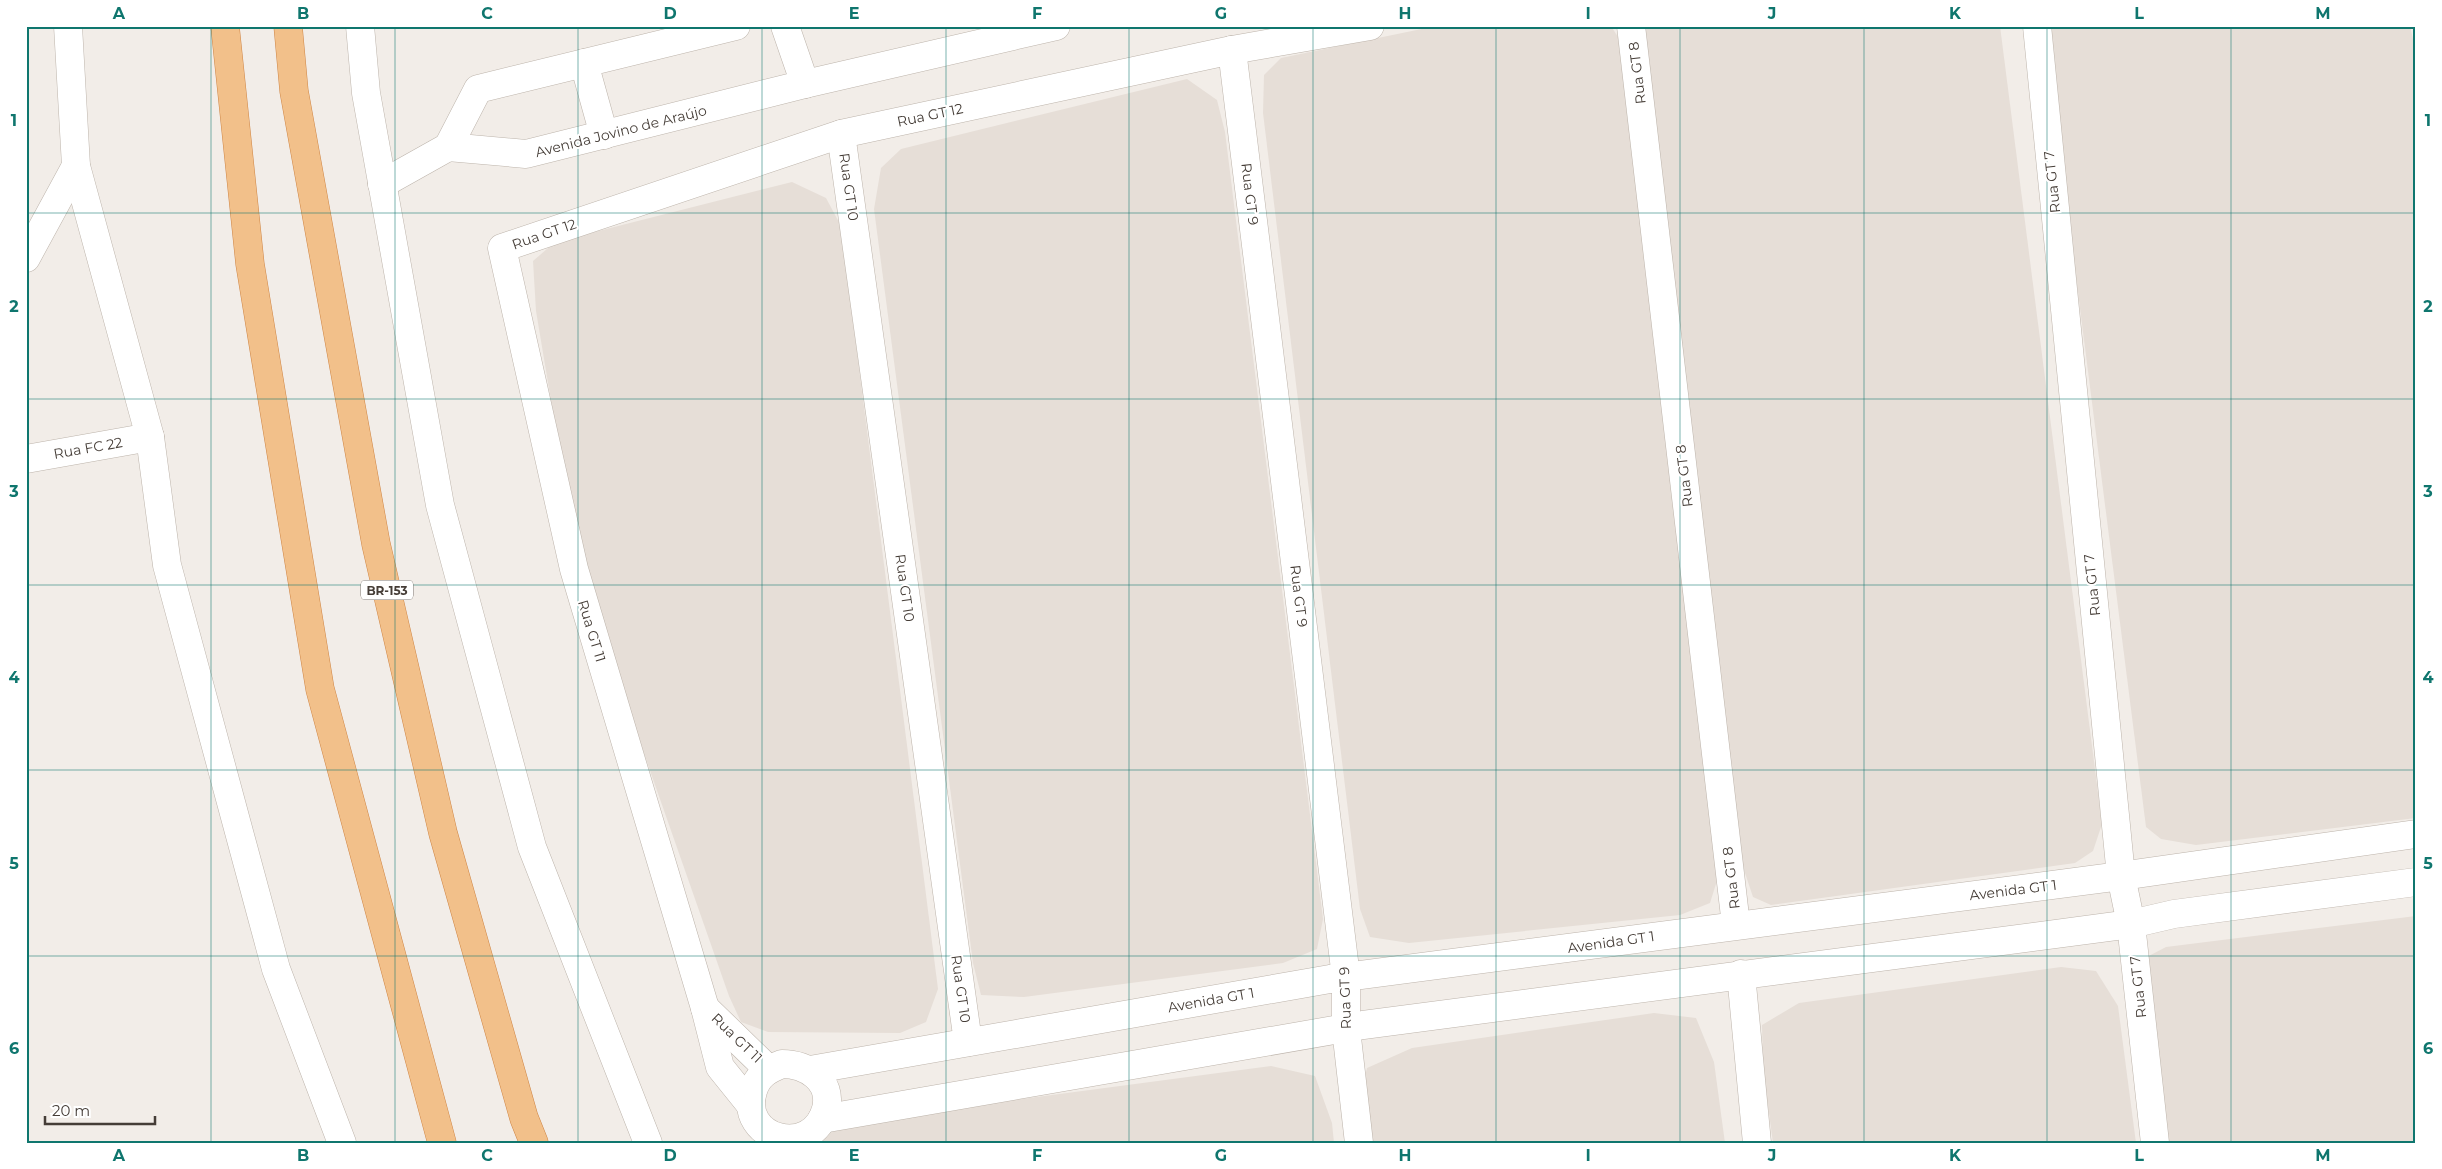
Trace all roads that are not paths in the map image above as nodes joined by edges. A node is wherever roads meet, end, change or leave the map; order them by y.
1 (68, 26) edge
2 (225, 26) edge
3 (288, 26) edge
4 (360, 26) edge
5 (736, 26) edge
6 (785, 26) edge
7 (1056, 26) edge
8 (1370, 26) edge
9 (1631, 26) edge
10 (2037, 26) edge
11 (1232, 50) junction
12 (584, 63) junction
13 (805, 84) junction
14 (841, 134) junction
15 (604, 135) junction
16 (448, 148) junction
17 (76, 166) junction
18 (382, 184) junction
19 (502, 248) joint
20 (26, 258) edge
21 (150, 437) junction
22 (26, 459) edge
23 (2416, 834) edge
24 (2121, 876) junction
25 (2416, 882) edge
26 (2131, 924) junction
27 (1736, 925) junction
28 (1741, 974) junction
29 (1346, 978) junction
30 (705, 1008) junction
31 (1346, 1029) junction
32 (968, 1042) junction
33 (768, 1069) junction
34 (810, 1070) junction
35 (822, 1119) junction
36 (753, 1122) edge
37 (800, 1140) edge
38 (342, 1143) edge
39 (442, 1143) edge
40 (534, 1143) edge
41 (648, 1143) edge
42 (1359, 1143) edge
43 (1757, 1143) edge
44 (2155, 1143) edge

1 - 17 street
2 - 39 highway
3 - 40 highway, BR-153
4 - 18 street
5 - 12 street
6 - 13 street
7 - 13 street, Avenida Jovino de Araújo
8 - 11 street, Rua GT 12
9 - 27 street, Rua GT 8
10 - 24 street, Rua GT 7
11 - 14 street, Rua GT 12
11 - 29 street, Rua GT 9
12 - 15 street
12 - 16 street
13 - 15 street, Avenida Jovino de Araújo
14 - 19 street, Rua GT 12
14 - 32 street, Rua GT 10
15 - 16 street, Avenida Jovino de Araújo
16 - 18 street
17 - 20 street
17 - 21 street
18 - 41 street
19 - 30 street, Rua GT 11
21 - 22 street, Rua FC 22
21 - 38 street
23 - 24 street, Avenida GT 1
24 - 26 street, Rua GT 7
24 - 27 street, Avenida GT 1
25 - 26 street
26 - 28 street
26 - 44 street, Rua GT 7
27 - 29 street, Avenida GT 1
28 - 31 street
28 - 43 street
29 - 31 street, Rua GT 9
29 - 32 street, Avenida GT 1
30 - 33 street, Rua GT 11
30 - 36 street, Rua GT 11
31 - 35 street
31 - 42 street, Rua GT 9
32 - 34 street, Avenida GT 1
33 - 34 street
33 - 36 street
34 - 35 street
35 - 37 street
36 - 37 street

